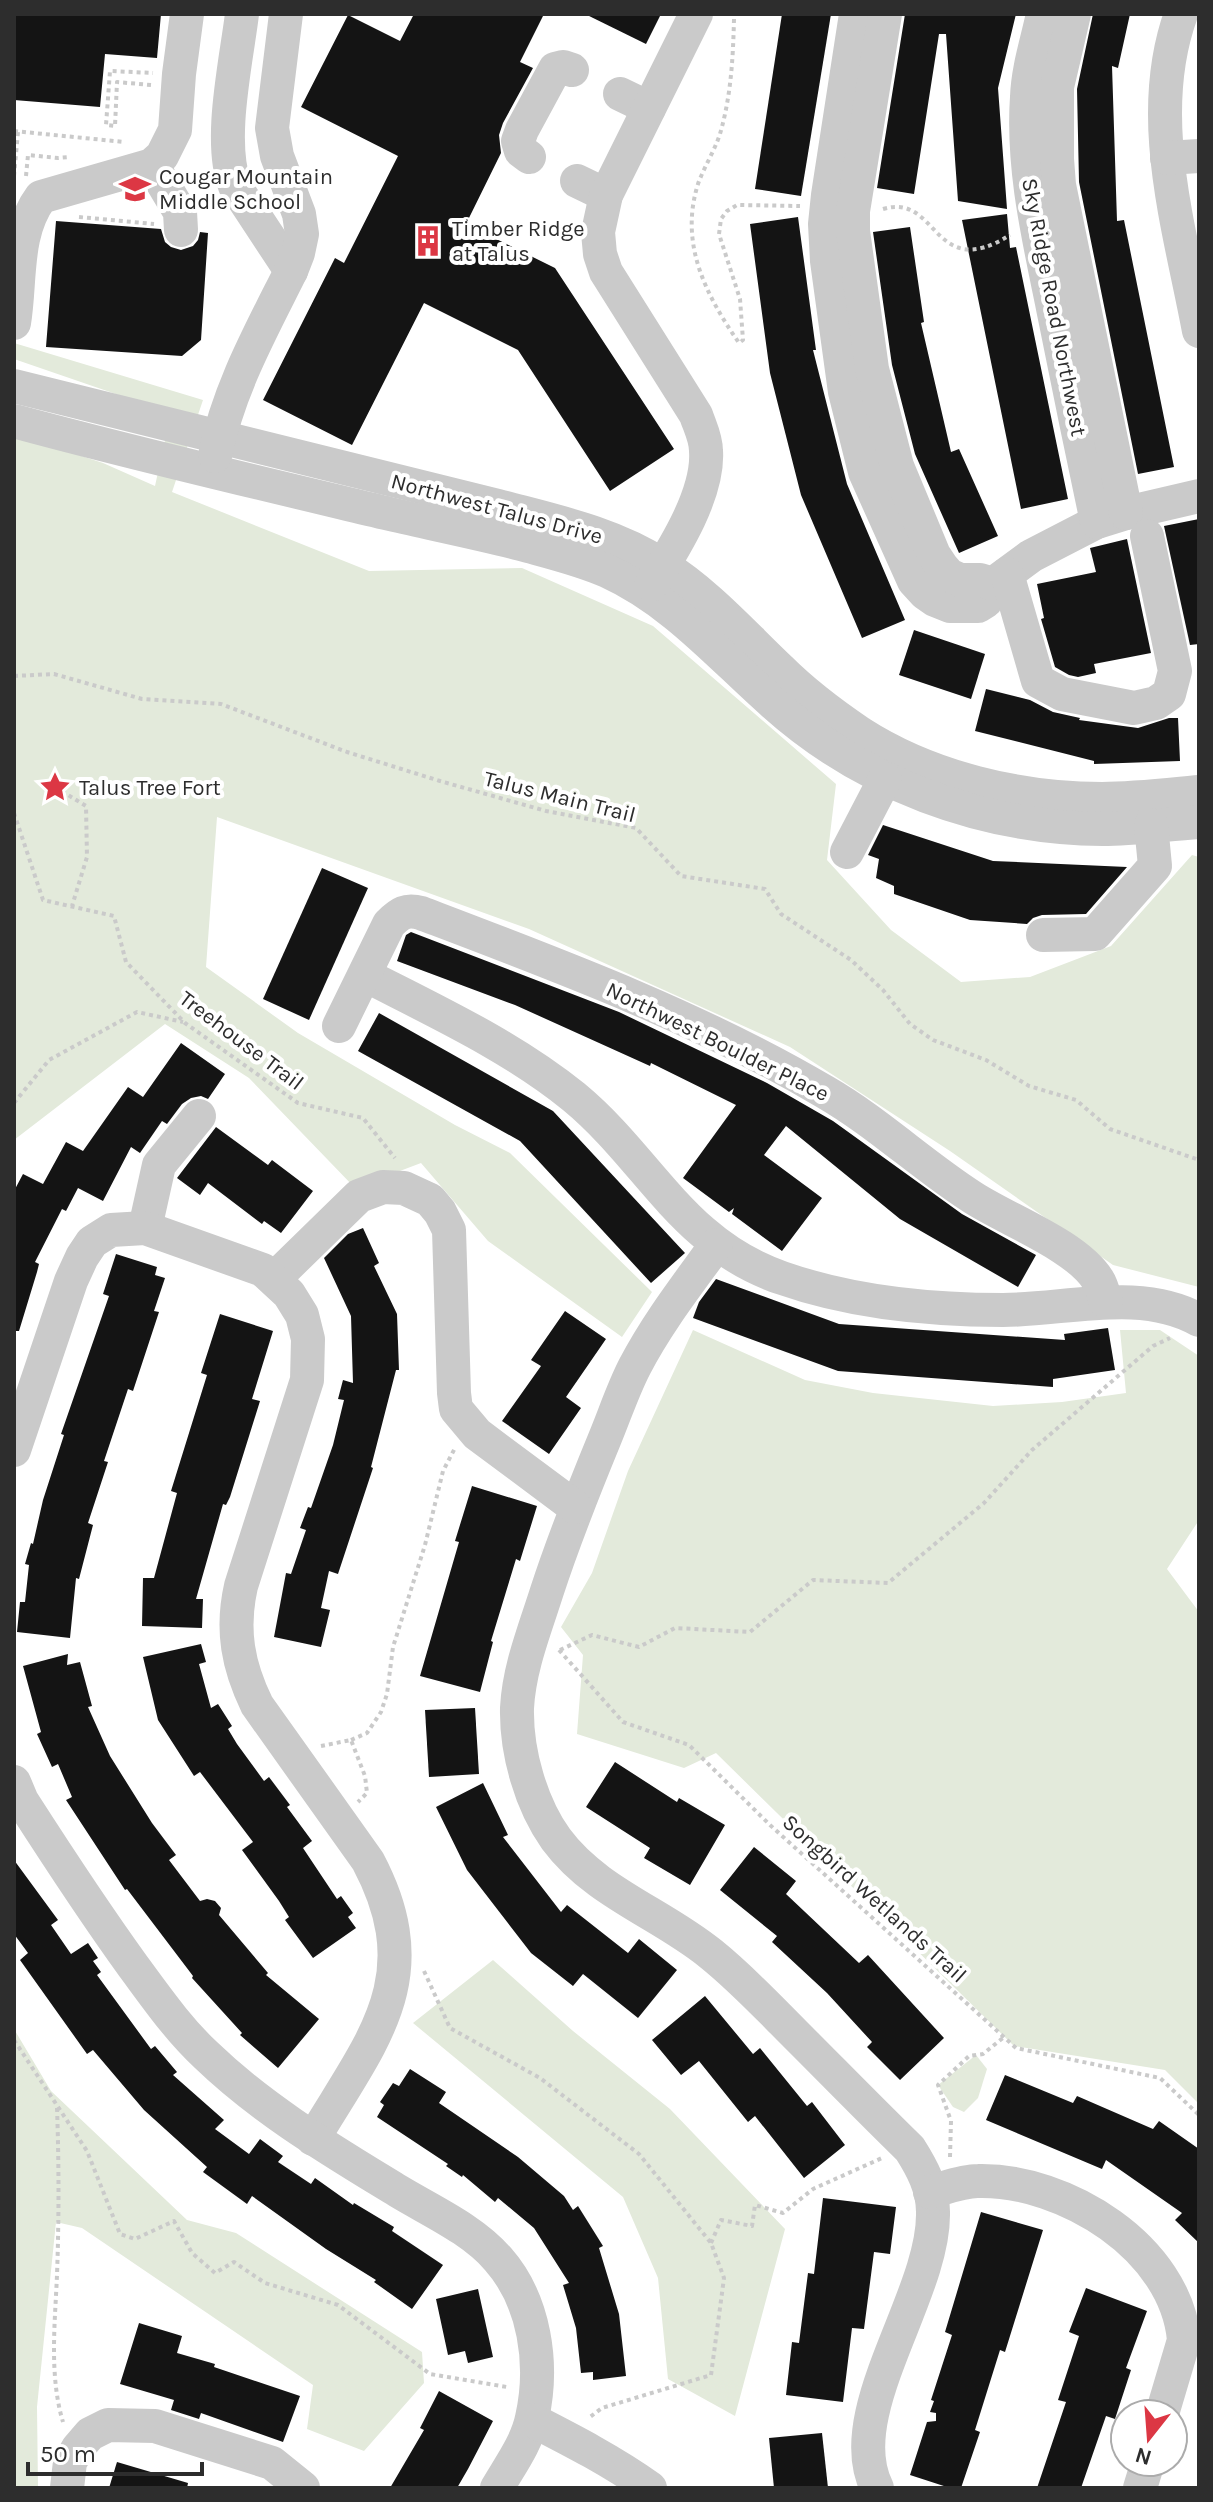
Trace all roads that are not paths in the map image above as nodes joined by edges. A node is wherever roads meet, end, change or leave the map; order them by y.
1 (187, 14) edge
2 (242, 14) edge
3 (286, 14) edge
4 (696, 14) edge
5 (856, 14) edge
6 (885, 14) edge
7 (1043, 14) edge
8 (1074, 14) edge
9 (1181, 14) edge
10 (572, 70) dead end
11 (142, 154) junction
12 (529, 157) dead end
13 (1183, 157) edge
14 (840, 210) junction
15 (174, 228) road end
16 (291, 271) junction
17 (14, 323) edge
18 (1199, 331) edge
19 (14, 386) edge
20 (14, 421) edge
21 (219, 435) junction
22 (212, 472) junction
23 (1199, 496) edge
24 (1123, 524) junction
25 (655, 579) junction
26 (1000, 579) junction
27 (885, 779) junction
28 (1199, 792) edge
29 (1199, 822) edge
30 (1151, 825) junction
31 (847, 852) dead end
32 (1043, 935) dead end
33 (365, 975) junction
34 (339, 1026) dead end
35 (199, 1116) dead end
36 (145, 1228) junction
37 (716, 1245) junction
38 (275, 1278) junction
39 (1106, 1302) junction
40 (1187, 1328) edge
41 (14, 1450) edge
42 (575, 1507) junction
43 (14, 1782) edge
44 (313, 2139) junction
45 (930, 2192) junction
46 (1167, 2398) edge
47 (532, 2420) junction
48 (72, 2466) edge
49 (303, 2488) edge
50 (497, 2488) edge
51 (650, 2488) edge
52 (877, 2488) edge

1 - 11 street
2 - 16 street
3 - 16 street
4 - 25 street
5 - 14 street
6 - 14 street
7 - 24 street, Sky Ridge Road Northwest
8 - 24 street, Sky Ridge Road Northwest
9 - 13 street
10 - 12 street
11 - 15 street
11 - 17 street
13 - 18 street
14 - 26 street
16 - 21 street
19 - 21 street, Northwest Talus Drive
20 - 22 street, Northwest Talus Drive
21 - 22 street
21 - 25 street, Northwest Talus Drive
22 - 25 street, Northwest Talus Drive
23 - 24 street
24 - 26 street
24 - 26 street
25 - 27 street, Northwest Talus Drive
25 - 28 street, Northwest Talus Drive
27 - 30 street, Northwest Talus Drive
27 - 31 street
29 - 30 street, Northwest Talus Drive
30 - 32 street
33 - 34 street, Northwest Boulder Place
33 - 37 street
33 - 39 street, Northwest Boulder Place
35 - 36 street
36 - 38 street
36 - 41 street
37 - 39 street
37 - 42 street
38 - 42 street
38 - 44 street
39 - 40 street
42 - 45 street
43 - 44 street
44 - 47 street
45 - 46 street
45 - 52 street
47 - 50 street
47 - 51 street
48 - 49 street

